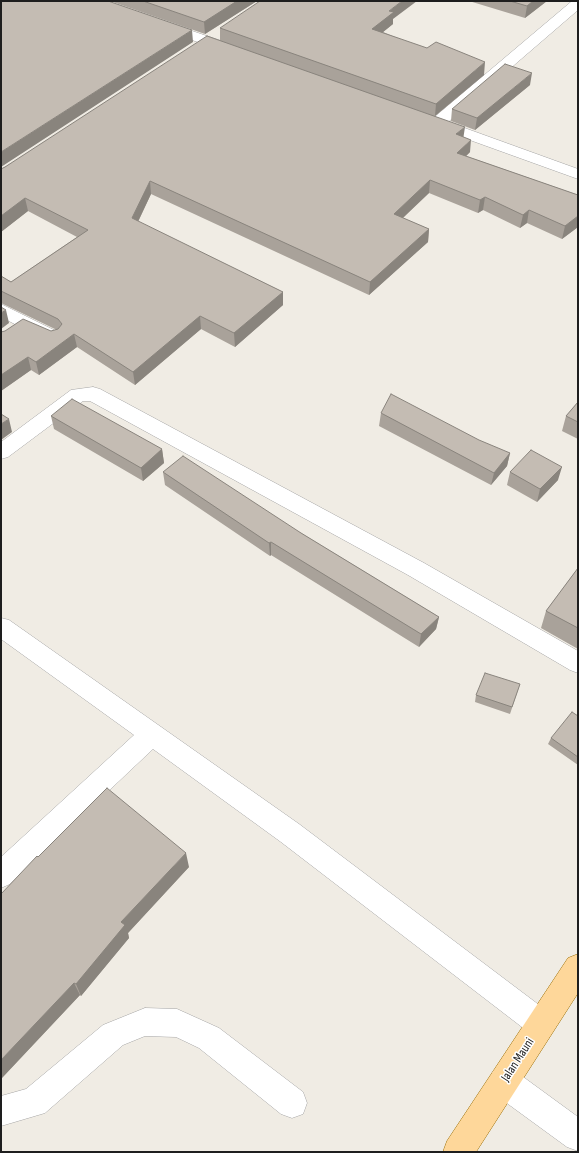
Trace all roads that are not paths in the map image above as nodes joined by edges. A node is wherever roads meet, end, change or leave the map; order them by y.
1 (578, 3) edge
2 (151, 21) edge
3 (215, 37) junction
4 (195, 50) edge
5 (246, 54) edge
6 (423, 118) edge
7 (438, 123) junction
8 (578, 174) edge
9 (1, 310) edge
10 (25, 322) junction
11 (7, 335) edge
12 (54, 338) edge
13 (1, 452) edge
14 (1, 627) edge
15 (578, 663) edge
16 (151, 735) junction
17 (1, 876) edge
18 (578, 968) edge
19 (541, 1024) junction
20 (504, 1082) junction
21 (292, 1103) dead end
22 (1, 1110) edge
23 (578, 1136) edge
24 (458, 1152) edge

1 - 7 street
2 - 3 street
3 - 4 street
3 - 5 street
6 - 7 street
7 - 8 street
9 - 10 street
10 - 11 street
10 - 12 street
13 - 15 street
14 - 16 street
16 - 17 street
16 - 19 street
18 - 19 main road, Jalan Mauni
19 - 20 main road, Jalan Mauni
20 - 23 street
20 - 24 main road, Jalan Mauni
21 - 22 street

